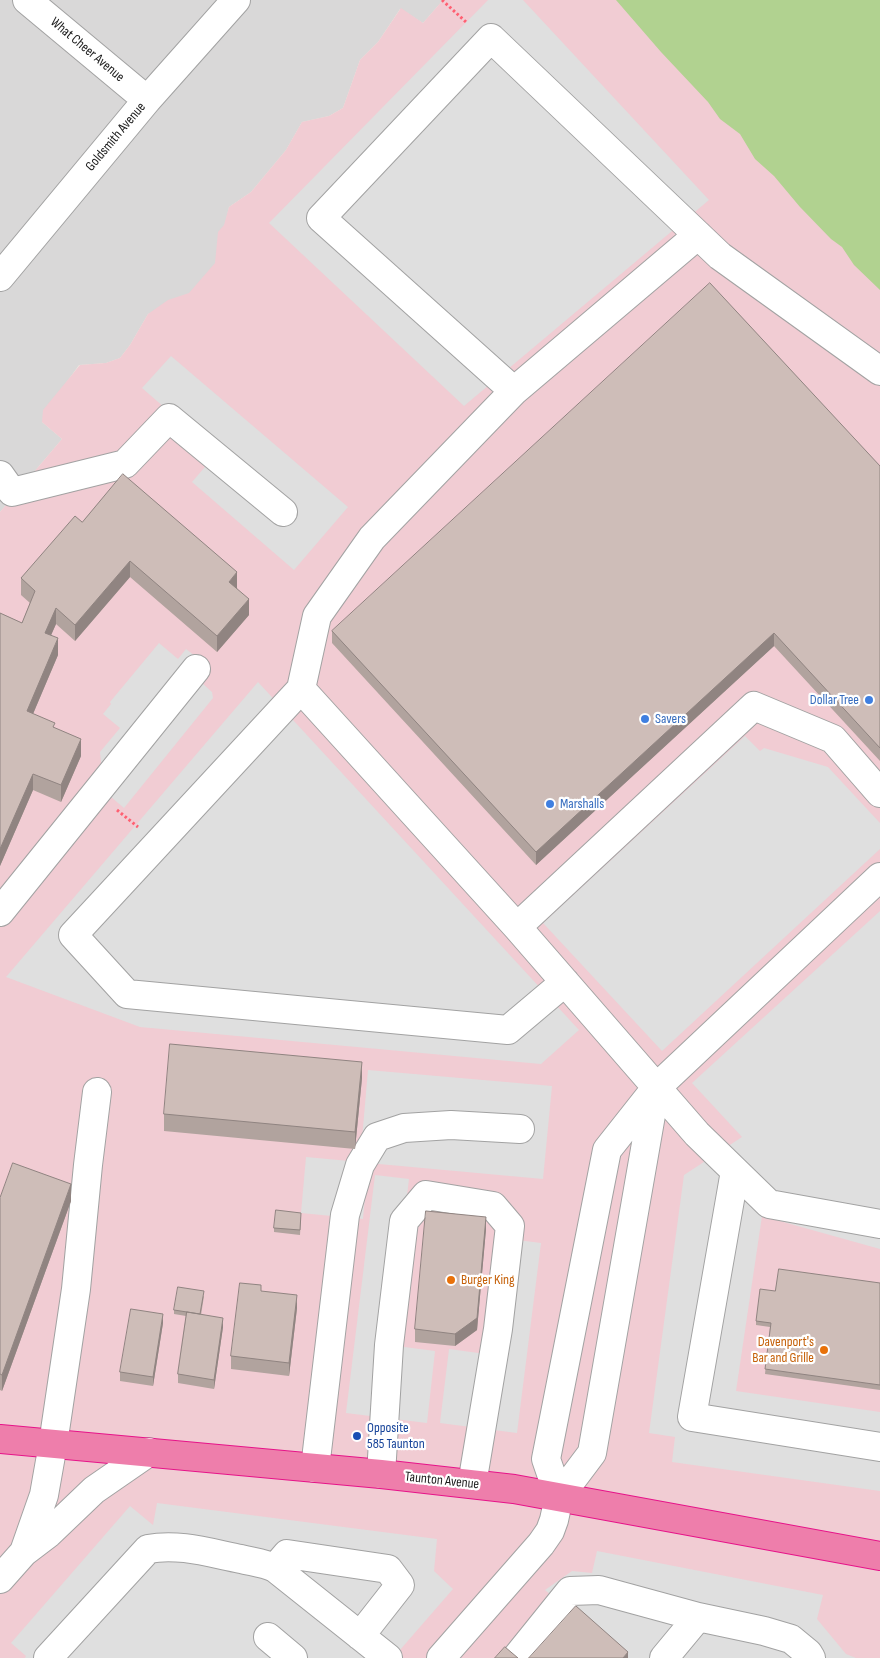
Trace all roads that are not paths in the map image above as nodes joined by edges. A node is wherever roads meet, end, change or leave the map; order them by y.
1 (28, 0) edge
2 (236, 0) edge
3 (147, 100) junction
4 (698, 235) junction
5 (0, 277) edge
6 (880, 371) edge
7 (514, 391) junction
8 (0, 475) edge
9 (284, 512) dead end
10 (196, 669) dead end
11 (301, 689) junction
12 (880, 793) edge
13 (880, 877) edge
14 (0, 912) edge
15 (517, 927) junction
16 (565, 982) junction
17 (656, 1088) junction
18 (97, 1092) dead end
19 (520, 1129) dead end
20 (735, 1171) junction
21 (880, 1224) edge
22 (0, 1439) edge
23 (53, 1444) junction
24 (880, 1446) edge
25 (149, 1452) junction
26 (315, 1468) junction
27 (381, 1474) junction
28 (472, 1484) junction
29 (558, 1497) junction
30 (843, 1549) junction
31 (24, 1552) junction
32 (880, 1556) edge
33 (275, 1568) junction
34 (880, 1576) edge
35 (0, 1579) edge
36 (698, 1617) junction
37 (360, 1636) junction
38 (268, 1637) dead end
39 (48, 1658) edge
40 (293, 1658) edge
41 (388, 1658) edge
42 (441, 1658) edge
43 (516, 1658) edge
44 (664, 1658) edge
45 (811, 1658) edge

1 - 3 street, What Cheer Avenue
2 - 3 street, Goldsmith Avenue
3 - 5 street, Goldsmith Avenue
4 - 6 street
4 - 7 street
4 - 7 street
7 - 11 street
8 - 9 street
10 - 14 street
11 - 15 street
11 - 16 street
12 - 15 street
13 - 17 street
15 - 16 street
16 - 17 street
17 - 20 street
17 - 29 street
17 - 29 street
18 - 23 street
19 - 26 street
20 - 21 street
20 - 24 street
22 - 23 highway, Taunton Avenue
23 - 25 highway, Taunton Avenue
23 - 31 street
25 - 26 highway, Taunton Avenue
25 - 31 street
26 - 27 highway, Taunton Avenue
27 - 28 highway, Taunton Avenue
27 - 28 street
28 - 29 highway, Taunton Avenue
29 - 30 highway, Taunton Avenue
29 - 42 street
30 - 32 highway, Taunton Avenue
30 - 34 highway
31 - 35 street
33 - 37 street
33 - 37 street
33 - 39 street
36 - 43 street
36 - 44 street
36 - 45 street
37 - 41 street
38 - 40 street

